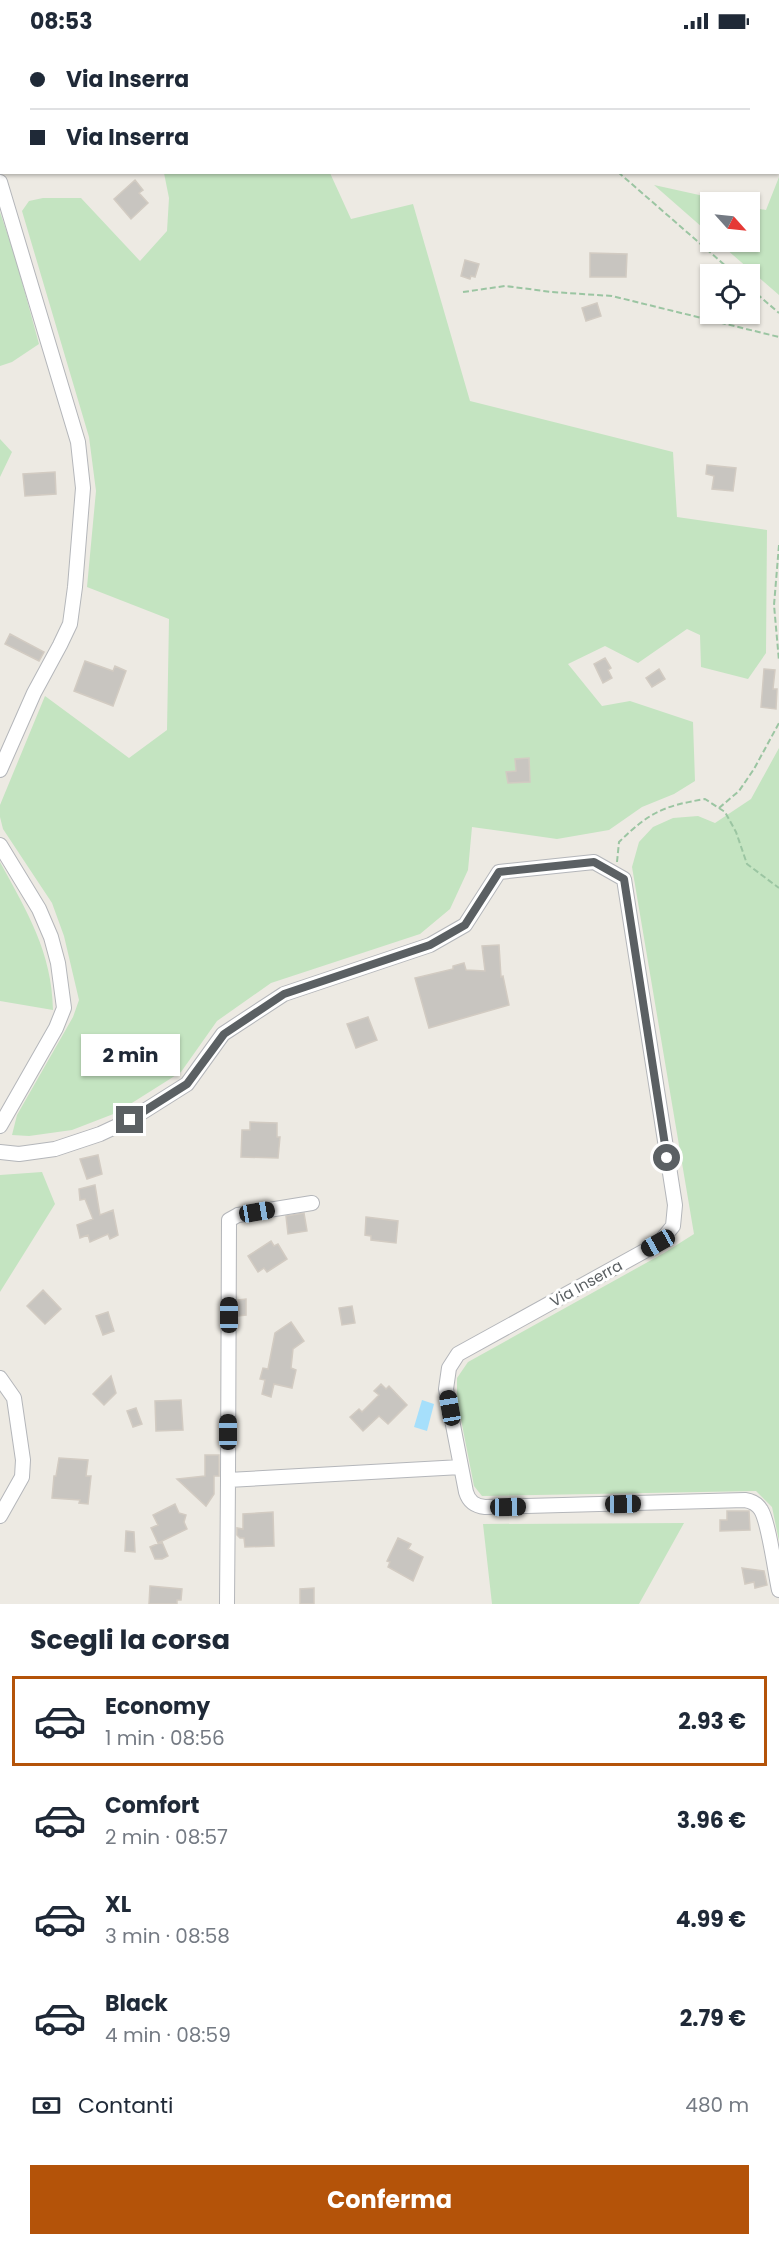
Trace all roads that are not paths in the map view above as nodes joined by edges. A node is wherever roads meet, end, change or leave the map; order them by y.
1 (0, 182) edge
2 (0, 770) edge
3 (0, 845) edge
4 (0, 1126) edge
5 (0, 1152) edge
6 (312, 1203) dead end
7 (0, 1378) edge
8 (461, 1467) junction
9 (228, 1480) junction
10 (0, 1516) edge
11 (779, 1590) edge
12 (227, 1604) edge

1 - 2 street
3 - 4 street
5 - 8 street, Via Inserra
6 - 9 street
7 - 10 street
8 - 9 street
8 - 11 street, Via Inserra
9 - 12 street

